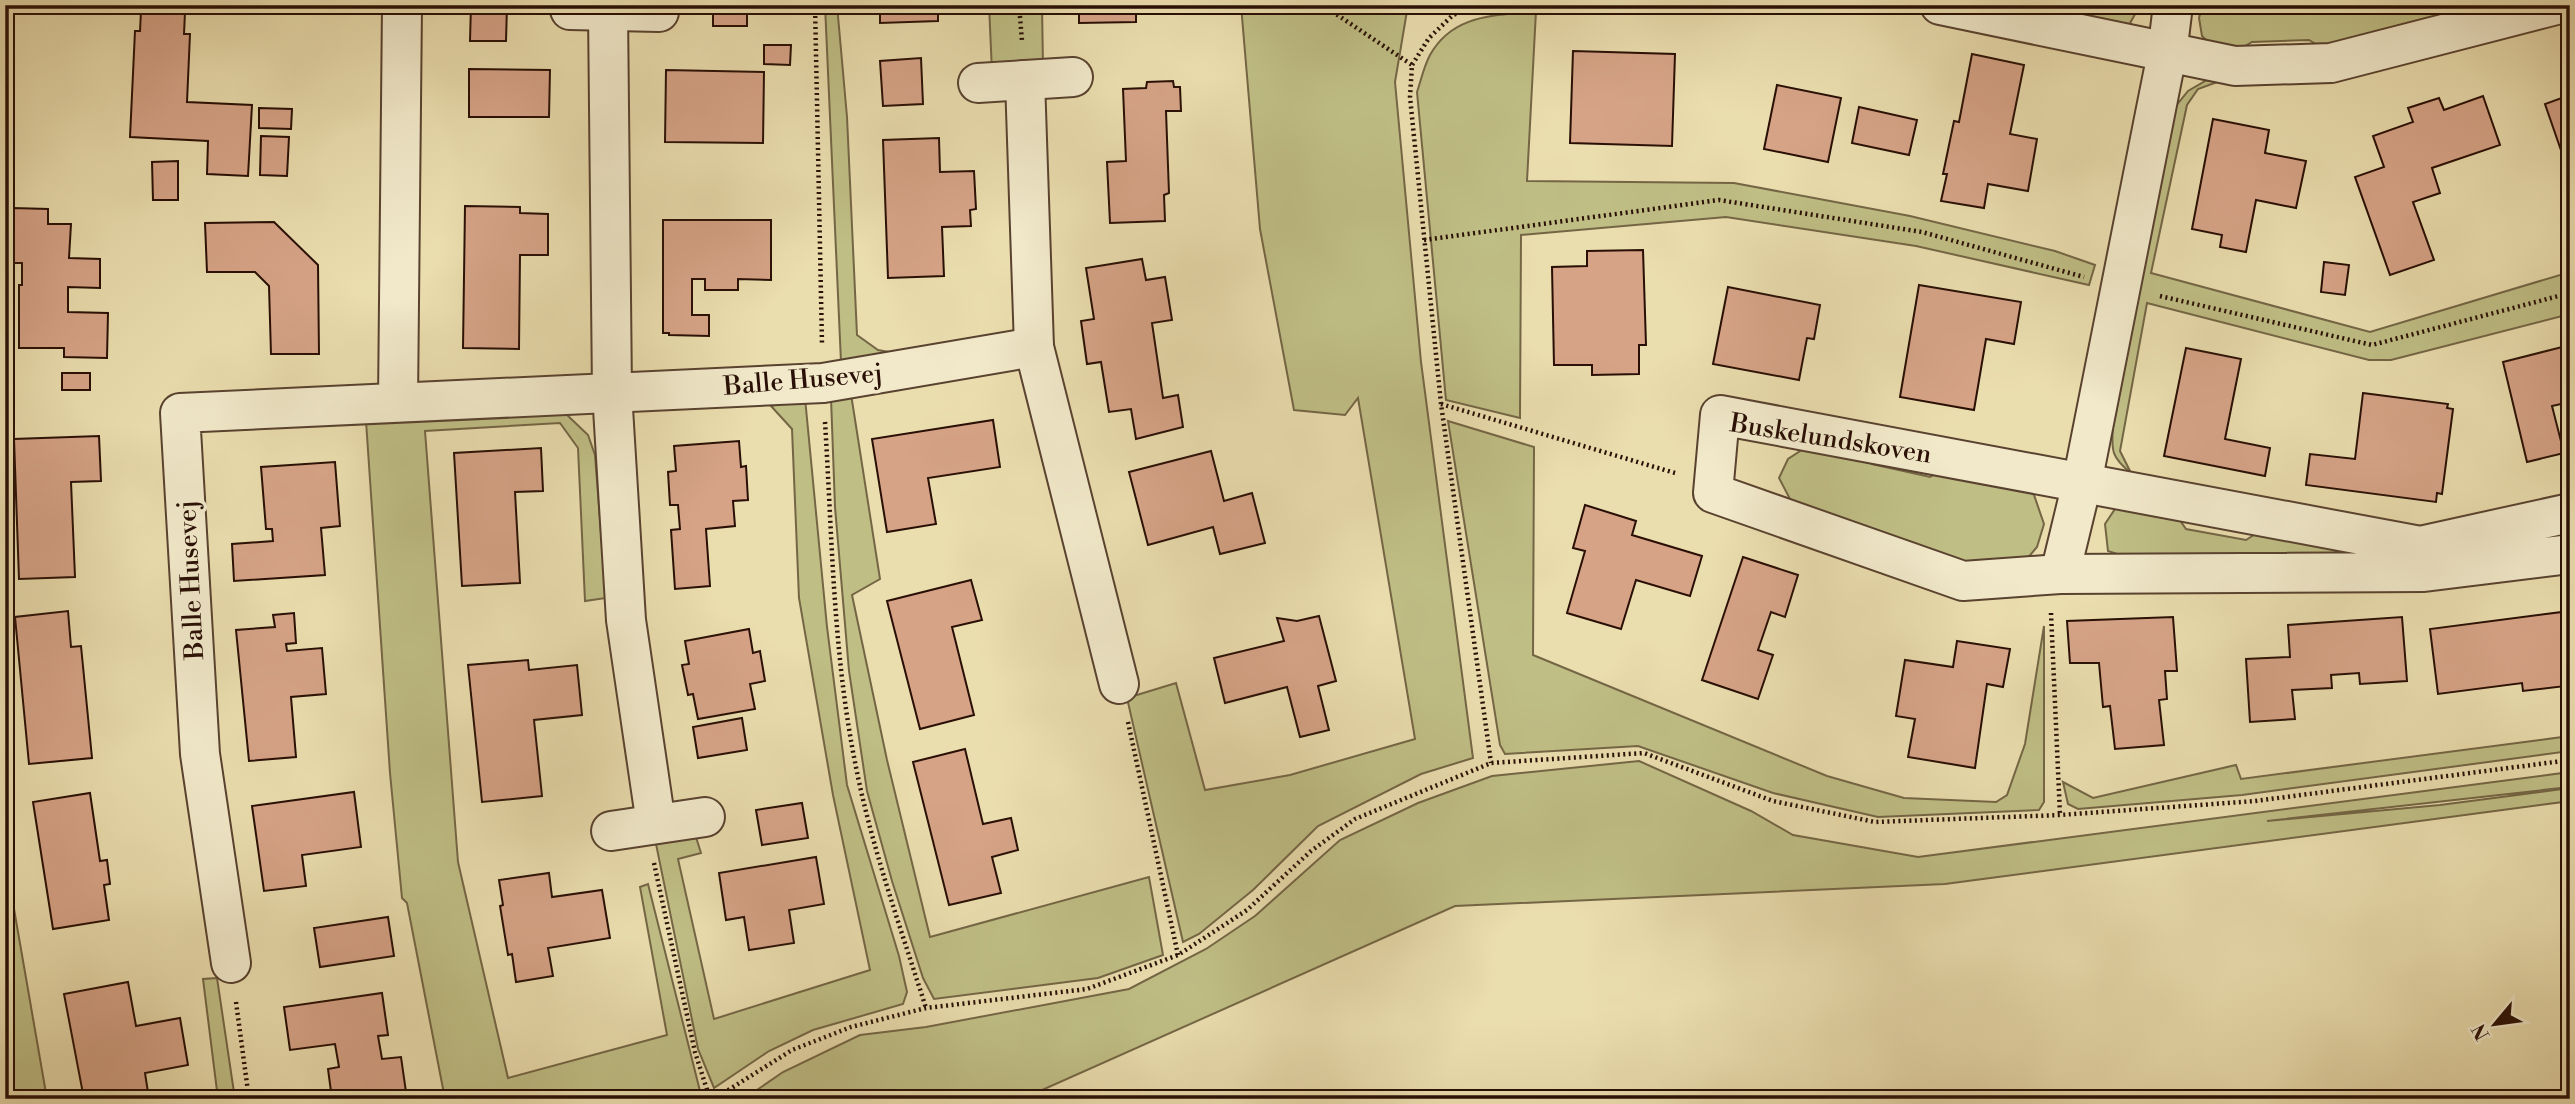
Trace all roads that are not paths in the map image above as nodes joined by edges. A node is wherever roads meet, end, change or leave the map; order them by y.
1 (402, 5) edge
2 (1940, 5) edge
3 (2172, 5) edge
4 (2556, 5) edge
5 (570, 9) dead end
6 (608, 11) junction
7 (659, 12) dead end
8 (2167, 54) junction
9 (1073, 77) dead end
10 (1025, 80) junction
11 (978, 83) dead end
12 (1034, 347) junction
13 (612, 392) junction
14 (398, 402) junction
15 (2082, 482) junction
16 (2570, 513) edge
17 (2570, 554) edge
18 (2060, 574) junction
19 (1119, 684) road end
20 (705, 817) dead end
21 (656, 824) junction
22 (611, 831) dead end
23 (231, 963) road end

1 - 14 street
2 - 8 street
3 - 8 street
4 - 8 street
5 - 6 street
6 - 7 street
6 - 13 street
8 - 15 street
9 - 10 street
10 - 11 street
10 - 12 street
12 - 13 street, Balle Husevej
12 - 19 street
13 - 14 street, Balle Husevej
13 - 21 street
14 - 23 street, Balle Husevej
15 - 16 street, Buskelundskoven
15 - 18 street
15 - 18 street, Buskelundskoven
17 - 18 street
20 - 21 street
21 - 22 street

